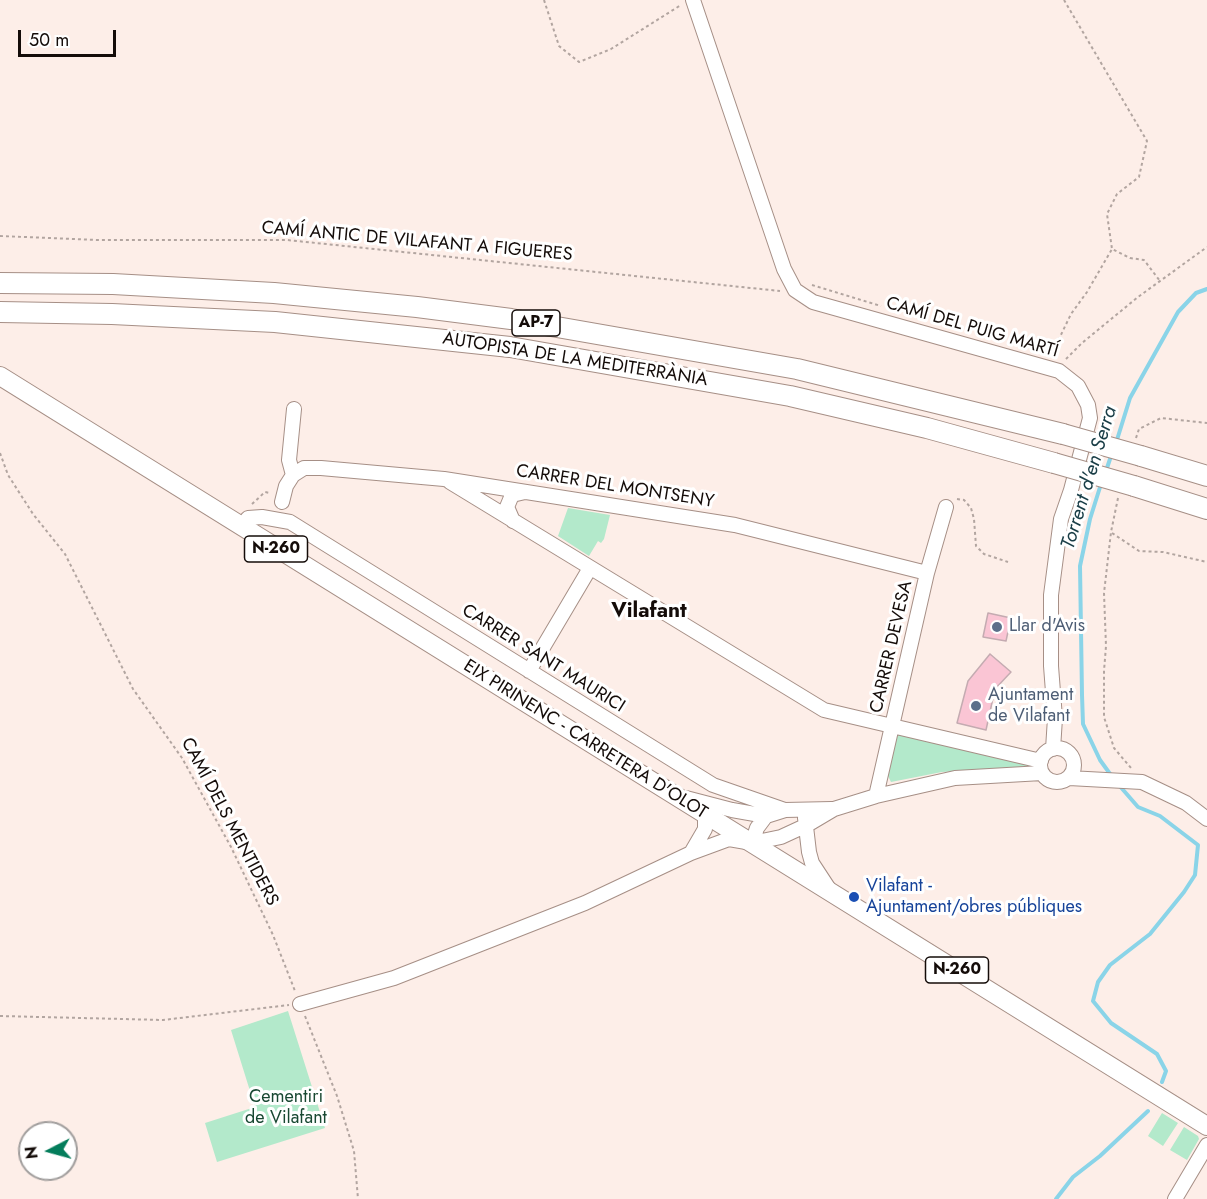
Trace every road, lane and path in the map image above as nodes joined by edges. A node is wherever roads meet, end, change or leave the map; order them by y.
1 (544, 0) edge
2 (1064, 0) edge
3 (686, 1) edge
4 (0, 236) edge
5 (1207, 247) edge
6 (1112, 249) junction
7 (1160, 281) junction
8 (0, 283) edge
9 (792, 284) junction
10 (891, 309) dead end
11 (0, 312) edge
12 (1051, 358) dead end
13 (1060, 365) junction
14 (0, 376) edge
15 (294, 410) dead end
16 (1207, 423) edge
17 (1138, 448) junction
18 (0, 453) edge
19 (293, 475) junction
20 (1207, 476) edge
21 (444, 479) junction
22 (1126, 488) junction
23 (527, 491) junction
24 (282, 502) junction
25 (946, 507) joint
26 (1207, 509) edge
27 (262, 517) junction
28 (513, 521) junction
29 (290, 522) junction
30 (241, 527) junction
31 (1111, 532) junction
32 (1008, 562) dead end
33 (1207, 562) edge
34 (590, 568) junction
35 (927, 573) junction
36 (529, 671) junction
37 (893, 726) junction
38 (1053, 749) junction
39 (1041, 767) junction
40 (1069, 778) junction
41 (1142, 782) junction
42 (673, 794) junction
43 (876, 796) junction
44 (834, 809) junction
45 (732, 810) junction
46 (785, 810) junction
47 (799, 811) junction
48 (766, 816) junction
49 (1207, 819) edge
50 (708, 821) junction
51 (807, 825) junction
52 (752, 843) junction
53 (691, 853) junction
54 (832, 893) junction
55 (300, 1004) junction
56 (0, 1016) edge
57 (1207, 1126) edge
58 (1207, 1145) edge
59 (358, 1199) edge
60 (1174, 1199) edge

1 - 3 path
2 - 6 path
3 - 9 street
4 - 9 path, CAMÍ ANTIC DE VILAFANT A FIGUERES
5 - 7 path
6 - 7 path
6 - 13 path
7 - 13 path
8 - 17 highway, AUTOPISTA DE LA MEDITERRÀNIA / AP-7, bridge
9 - 10 path, CAMÍ ANTIC DE VILAFANT A FIGUERES
9 - 13 street, CAMÍ DEL PUIG MARTÍ
11 - 22 highway, AUTOPISTA DE LA MEDITERRÀNIA / AP-7, bridge
12 - 13 path
13 - 38 street, CAMÍ DEL PUIG MARTÍ
14 - 30 main road, EIX PIRINENC - CARRETERA D'OLOT / N-260
15 - 19 street
16 - 17 path
17 - 20 highway, AUTOPISTA DE LA MEDITERRÀNIA / AP-7
18 - 55 path, CAMÍ DELS MENTIDERS
19 - 21 street, CARRER DEL MONTSENY
19 - 24 street
21 - 23 street, CARRER DEL MONTSENY
21 - 28 street
22 - 26 highway, AUTOPISTA DE LA MEDITERRÀNIA / AP-7
22 - 31 path
23 - 28 street
23 - 35 street, CARRER DEL MONTSENY
24 - 27 street
24 - 29 street
25 - 32 path
25 - 35 street, CARRER DEVESA
27 - 29 street
27 - 30 street
28 - 34 street
29 - 36 street, CARRER SANT MAURICI
30 - 42 main road, EIX PIRINENC - CARRETERA D'OLOT / N-260
31 - 33 path
31 - 41 path
34 - 36 street
34 - 37 street
35 - 37 street, CARRER DEVESA
36 - 46 street, CARRER SANT MAURICI
37 - 39 street
37 - 43 street, CARRER DEVESA
38 - 39 street
38 - 40 street
39 - 40 street
39 - 43 street
40 - 41 street
41 - 49 street
42 - 45 street
42 - 50 main road, EIX PIRINENC - CARRETERA D'OLOT / N-260
43 - 44 street
44 - 47 street
44 - 51 street
45 - 48 street
45 - 50 street
46 - 47 street
46 - 48 street
47 - 51 street
48 - 52 street
50 - 52 main road, EIX PIRINENC - CARRETERA D'OLOT / N-260
50 - 53 street
51 - 52 street
51 - 54 street
52 - 53 street
52 - 54 main road, EIX PIRINENC - CARRETERA D'OLOT / N-260
53 - 55 street
54 - 57 main road, EIX PIRINENC - CARRETERA D'OLOT / N-260
55 - 56 path
55 - 59 path, CAMÍ DELS MENTIDERS
58 - 60 street

